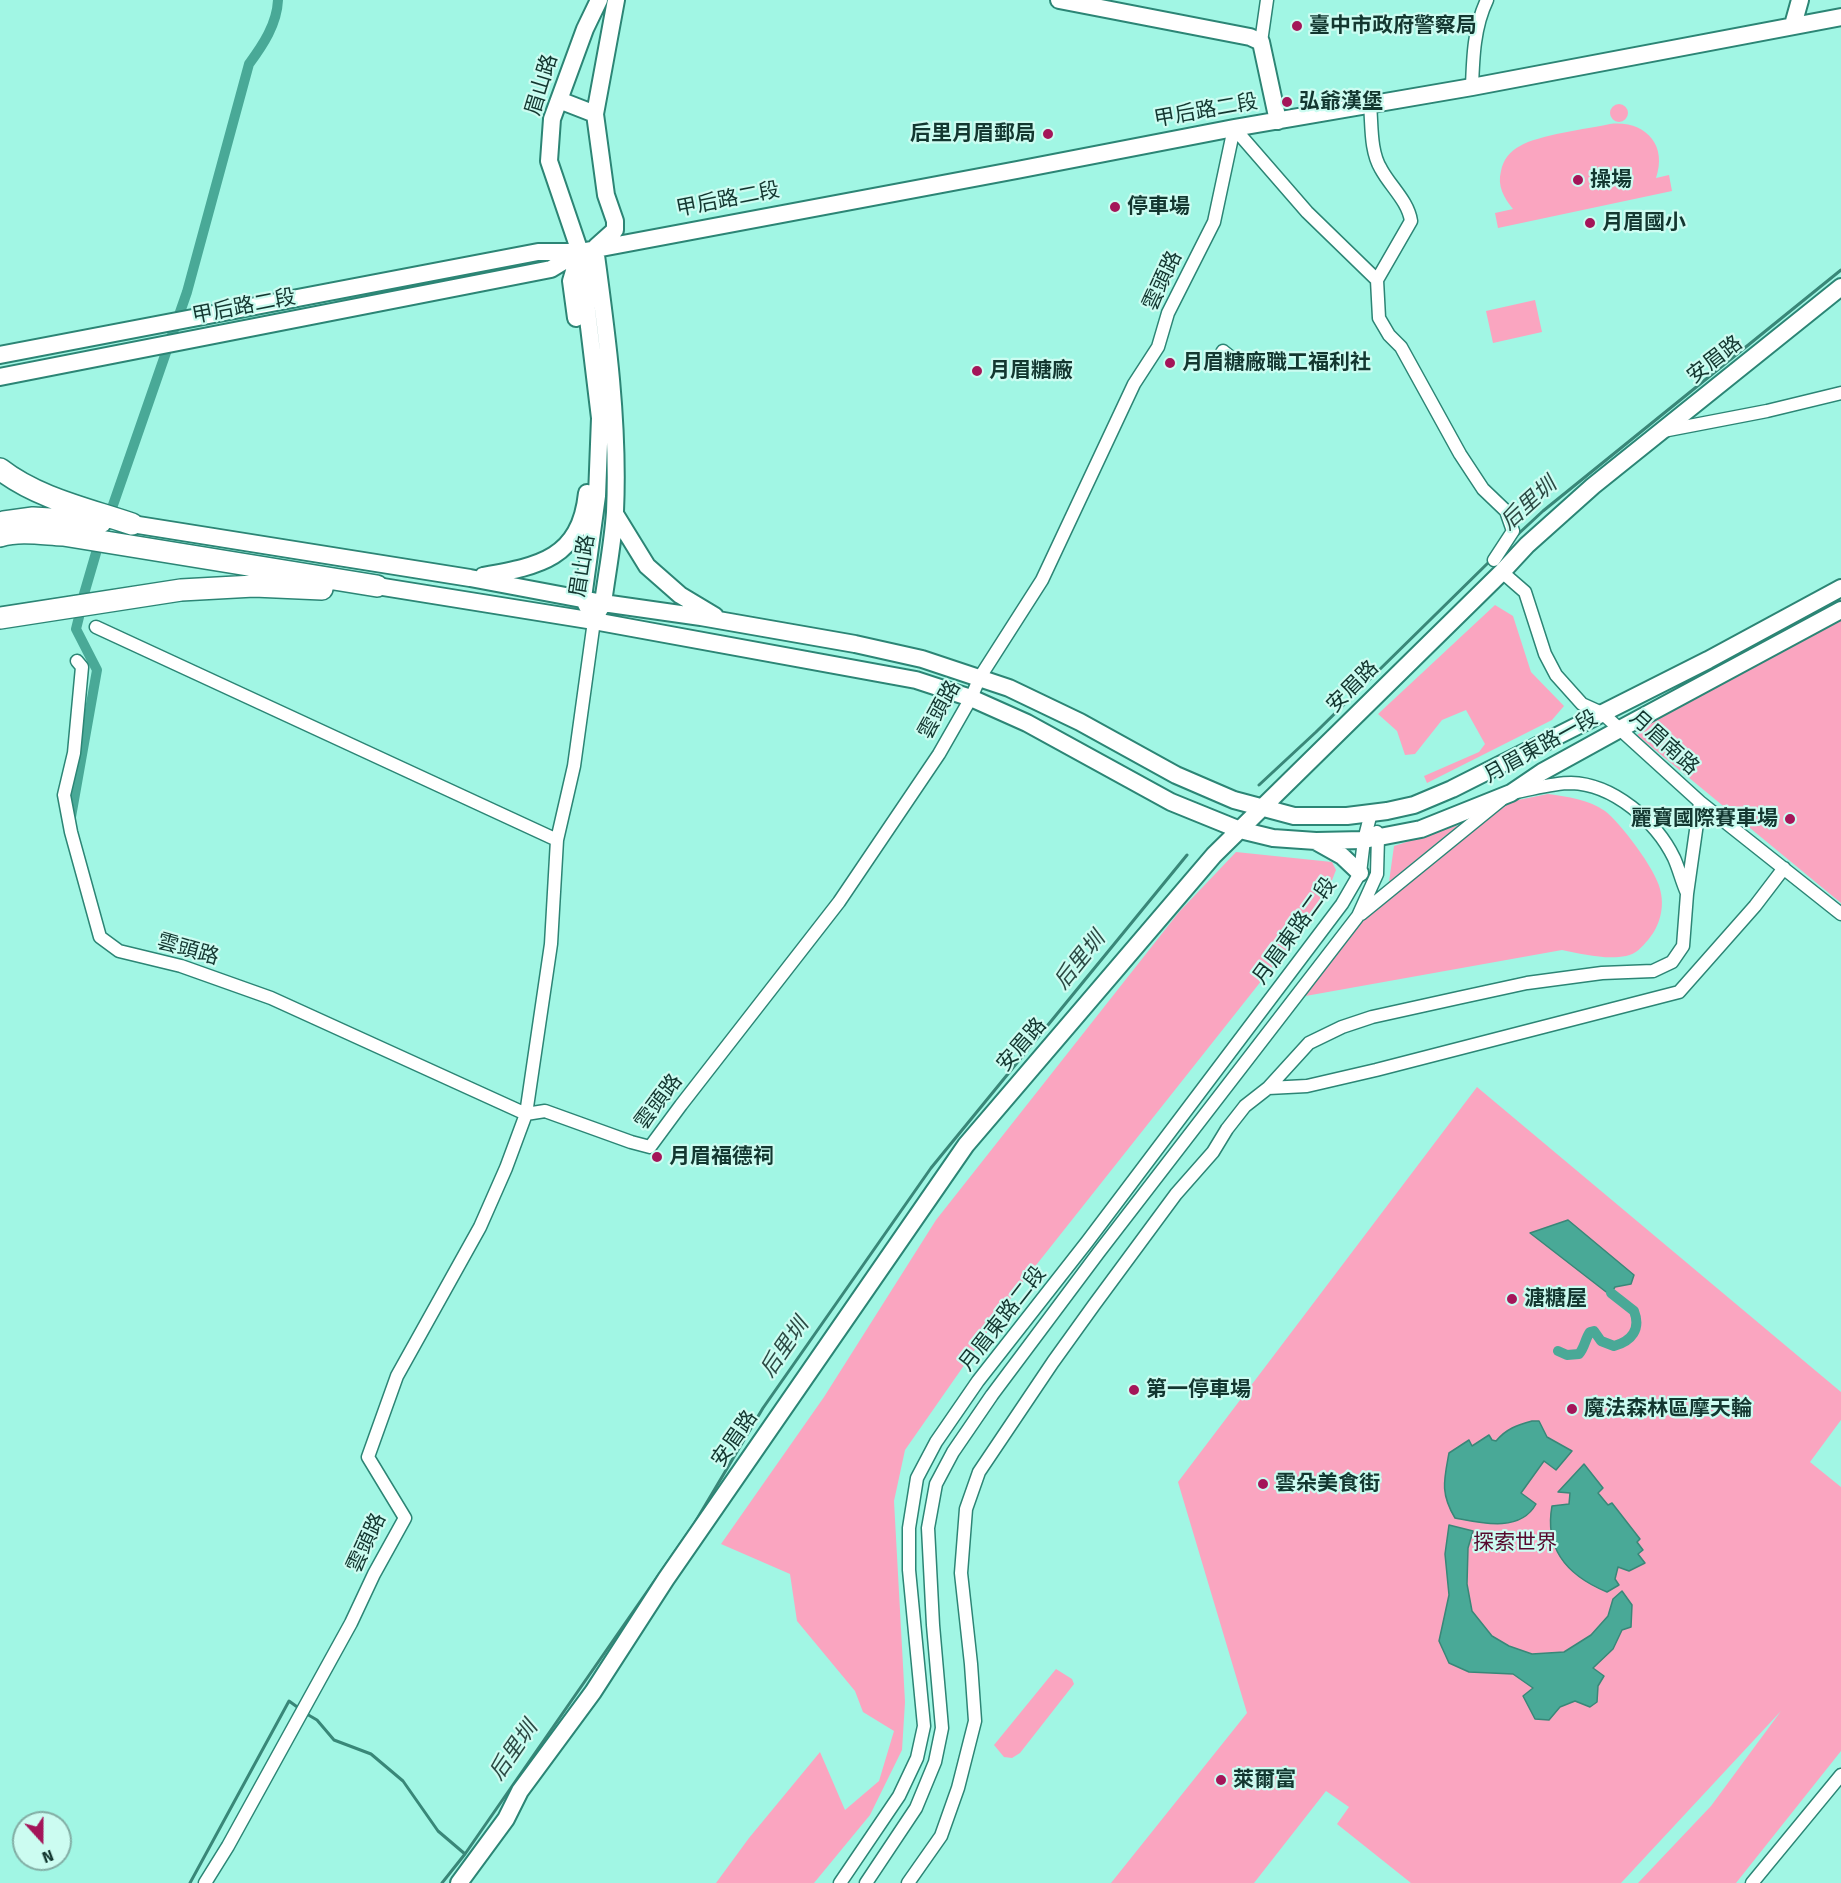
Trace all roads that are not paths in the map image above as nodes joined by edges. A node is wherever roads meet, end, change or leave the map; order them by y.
1 (599, 0) edge
2 (616, 0) edge
3 (1059, 0) edge
4 (1267, 0) edge
5 (1487, 0) edge
6 (1800, 0) edge
7 (1841, 17) edge
8 (1793, 25) junction
9 (1261, 42) junction
10 (1472, 87) junction
11 (559, 100) junction
12 (1370, 105) junction
13 (595, 114) junction
14 (1278, 122) junction
15 (1234, 128) junction
16 (587, 250) junction
17 (1377, 280) junction
18 (1841, 287) edge
19 (0, 355) edge
20 (1219, 358) dead end
21 (1233, 359) dead end
22 (0, 377) edge
23 (1841, 393) edge
24 (1661, 431) junction
25 (0, 469) edge
26 (615, 514) junction
27 (0, 522) edge
28 (132, 524) junction
29 (0, 536) edge
30 (1498, 566) junction
31 (470, 578) junction
32 (377, 586) junction
33 (1841, 588) edge
34 (583, 598) junction
35 (603, 603) junction
36 (1841, 610) edge
37 (0, 618) edge
38 (594, 621) junction
39 (723, 621) junction
40 (96, 627) dead end
41 (77, 661) dead end
42 (980, 677) junction
43 (971, 698) junction
44 (1602, 713) junction
45 (1620, 729) junction
46 (1511, 793) junction
47 (1700, 802) junction
48 (1262, 808) junction
49 (1371, 813) junction
50 (1240, 830) junction
51 (1371, 839) junction
52 (557, 840) junction
53 (1316, 841) junction
54 (1784, 868) junction
55 (1360, 873) junction
56 (1687, 894) junction
57 (1841, 914) edge
58 (1358, 916) junction
59 (1268, 1088) junction
60 (526, 1114) junction
61 (1841, 1775) edge
62 (205, 1883) edge
63 (459, 1883) edge
64 (840, 1883) edge
65 (866, 1883) edge
66 (908, 1883) edge
67 (1752, 1883) edge

1 - 11 street, 眉山路
2 - 13 street
3 - 9 street
4 - 9 street
5 - 10 street
6 - 8 street
7 - 8 street, 甲后路二段
8 - 10 street, 甲后路二段
9 - 14 street
10 - 12 street, 甲后路二段
11 - 13 street
11 - 16 street, 眉山路
12 - 14 street, 甲后路二段
12 - 17 street
13 - 16 street
14 - 15 street, 甲后路二段
15 - 16 street, 甲后路二段
15 - 17 street
15 - 42 street, 雲頭路
16 - 19 street, 甲后路二段
16 - 22 street, 甲后路二段
16 - 26 street, 眉山路
16 - 31 street
16 - 34 street, 眉山路
17 - 30 street
18 - 24 street, 安眉路
20 - 21 street
23 - 24 street
24 - 30 street, 安眉路
25 - 28 highway
26 - 35 street, 眉山路
26 - 39 street
27 - 28 highway
28 - 31 street, 月眉東路一段
29 - 32 highway
30 - 44 street, 月眉南路
30 - 48 street, 安眉路
31 - 34 street, 月眉東路一段
32 - 37 highway
32 - 38 street, 月眉東路一段
33 - 44 street, 月眉東路一段
34 - 35 street, 月眉東路一段
34 - 38 street, 眉山路
35 - 38 street, 眉山路
35 - 39 street, 月眉東路一段
36 - 45 street, 月眉東路一段
38 - 43 street, 月眉東路一段
38 - 52 street, 雲頭路
39 - 42 street, 月眉東路一段
40 - 52 street
41 - 60 street, 雲頭路
42 - 43 street, 雲頭路
42 - 48 street, 月眉東路一段
43 - 50 street, 月眉東路一段
43 - 60 street, 雲頭路
44 - 45 street, 月眉南路
44 - 49 street, 月眉東路一段
45 - 46 street, 月眉東路一段
45 - 47 street, 月眉南路
46 - 51 street, 月眉東路一段
46 - 56 street
46 - 58 street
47 - 54 street, 月眉南路
47 - 56 street
48 - 49 street, 月眉東路一段
48 - 50 street, 安眉路
49 - 51 street, 月眉東路二段
50 - 53 street, 月眉東路一段
50 - 63 street, 安眉路
51 - 53 street, 月眉東路一段
51 - 55 street, 月眉東路二段
51 - 58 street, 月眉東路二段
52 - 60 street, 雲頭路
53 - 55 street
54 - 57 street, 月眉南路
54 - 59 street
55 - 64 street, 月眉東路二段
56 - 59 street
58 - 65 street, 月眉東路二段
59 - 66 street
60 - 62 street, 雲頭路
61 - 67 street

